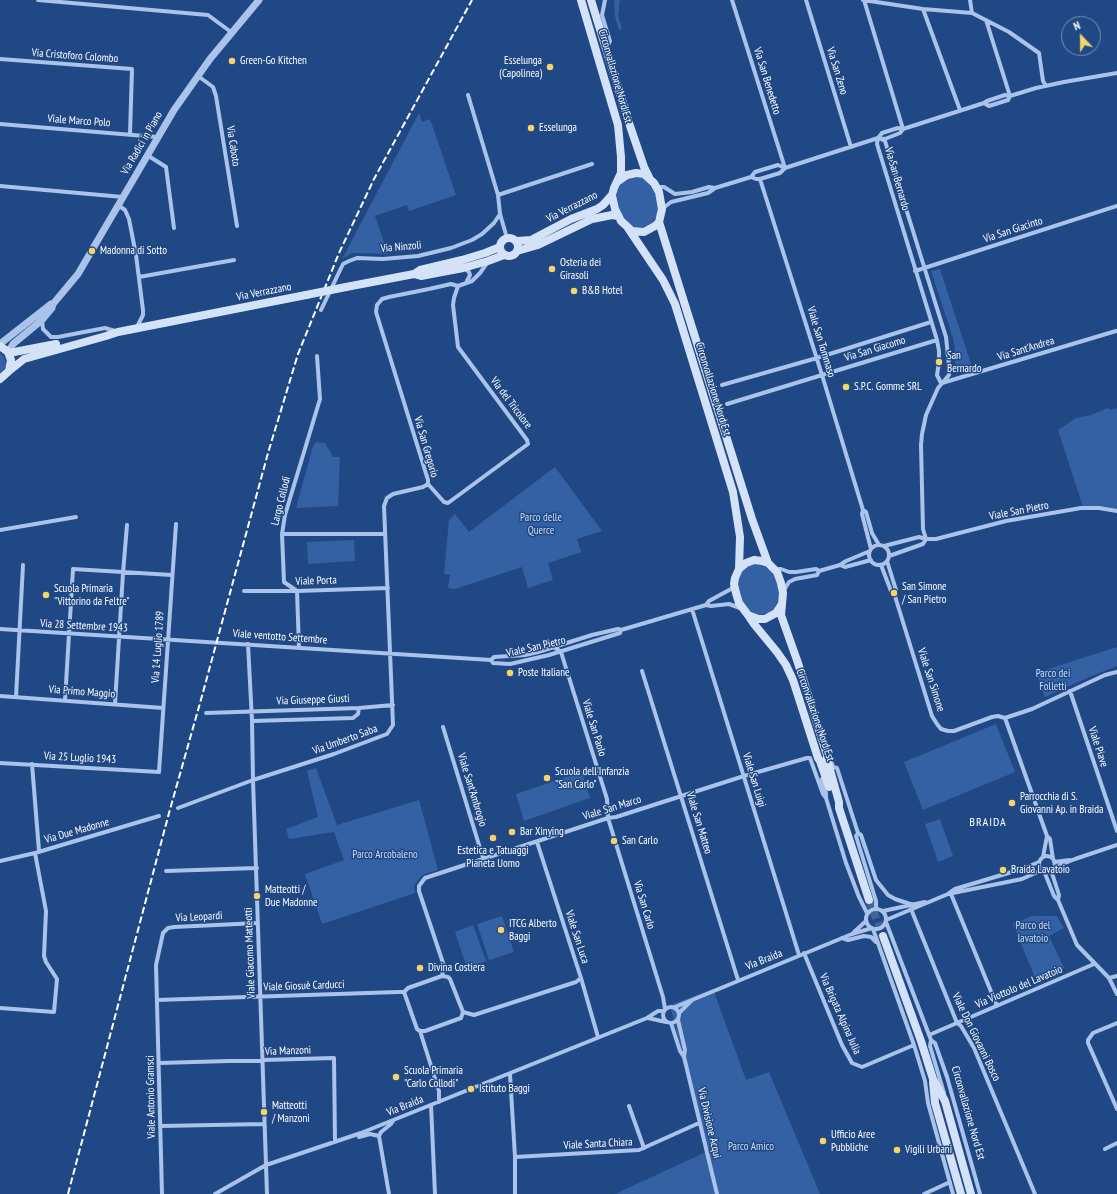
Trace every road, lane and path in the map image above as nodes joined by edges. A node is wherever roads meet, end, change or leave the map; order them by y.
1 (38, 0) edge
2 (258, 0) edge
3 (581, 0) edge
4 (591, 0) edge
5 (732, 0) edge
6 (806, 0) edge
7 (863, 0) edge
8 (970, 0) edge
9 (605, 1) edge
10 (96, 2) edge
11 (923, 9) junction
12 (972, 12) junction
13 (986, 20) junction
14 (231, 32) junction
15 (606, 48) junction
16 (0, 59) edge
17 (1117, 73) edge
18 (198, 76) junction
19 (1046, 86) junction
20 (468, 95) dead end
21 (1010, 96) junction
22 (960, 110) junction
23 (0, 124) edge
24 (903, 129) junction
25 (130, 134) junction
26 (157, 137) junction
27 (878, 138) junction
28 (851, 147) junction
29 (147, 155) junction
30 (592, 164) dead end
31 (785, 168) junction
32 (751, 177) junction
33 (649, 178) junction
34 (760, 179) junction
35 (617, 182) junction
36 (0, 186) edge
37 (657, 187) junction
38 (715, 188) junction
39 (498, 195) junction
40 (612, 195) junction
41 (123, 197) junction
42 (118, 205) junction
43 (1117, 206) edge
44 (662, 210) junction
45 (500, 214) junction
46 (618, 216) junction
47 (659, 222) junction
48 (237, 226) dead end
49 (174, 228) dead end
50 (628, 228) junction
51 (507, 238) junction
52 (516, 241) junction
53 (500, 247) junction
54 (518, 251) junction
55 (504, 255) junction
56 (234, 260) dead end
57 (488, 261) junction
58 (463, 268) junction
59 (923, 268) junction
60 (915, 271) junction
61 (414, 274) junction
62 (139, 277) junction
63 (466, 283) junction
64 (458, 286) junction
65 (53, 304) junction
66 (321, 310) dead end
67 (42, 320) junction
68 (931, 322) junction
69 (137, 327) junction
70 (1116, 331) edge
71 (118, 332) junction
72 (937, 340) junction
73 (0, 345) edge
74 (8, 352) junction
75 (317, 356) dead end
76 (817, 358) junction
77 (9, 371) junction
78 (822, 375) junction
79 (0, 379) edge
80 (942, 383) junction
81 (722, 385) dead end
82 (727, 404) dead end
83 (428, 484) junction
84 (863, 510) junction
85 (1117, 511) edge
86 (76, 517) dead end
87 (176, 524) dead end
88 (127, 525) dead end
89 (0, 530) edge
90 (282, 534) junction
91 (385, 534) junction
92 (926, 539) junction
93 (879, 545) junction
94 (884, 546) junction
95 (871, 550) junction
96 (888, 558) junction
97 (870, 560) junction
98 (23, 565) dead end
99 (840, 565) junction
100 (881, 565) junction
101 (772, 566) junction
102 (739, 569) junction
103 (819, 572) junction
104 (123, 573) junction
105 (172, 575) junction
106 (734, 584) junction
107 (388, 588) junction
108 (244, 591) dead end
109 (296, 591) junction
110 (783, 592) junction
111 (894, 593) junction
112 (782, 604) junction
113 (706, 605) junction
114 (692, 609) junction
115 (745, 612) junction
116 (0, 629) edge
117 (622, 630) junction
118 (20, 631) junction
119 (69, 634) junction
120 (119, 637) junction
121 (167, 639) junction
122 (581, 639) junction
123 (248, 644) junction
124 (554, 647) junction
125 (299, 648) junction
126 (560, 652) junction
127 (391, 654) junction
128 (491, 660) junction
129 (642, 671) dead end
130 (1117, 672) edge
131 (1070, 691) junction
132 (0, 696) edge
133 (16, 697) junction
134 (65, 700) junction
135 (115, 704) junction
136 (394, 705) junction
137 (163, 708) junction
138 (359, 708) junction
139 (251, 711) junction
140 (206, 713) dead end
141 (1005, 718) junction
142 (252, 721) junction
143 (443, 728) dead end
144 (827, 755) junction
145 (814, 758) junction
146 (0, 763) edge
147 (32, 764) junction
148 (159, 772) joint
149 (744, 776) junction
150 (253, 780) junction
151 (681, 796) junction
152 (826, 798) junction
153 (178, 808) dead end
154 (839, 808) junction
155 (159, 816) dead end
156 (608, 818) junction
157 (1117, 832) edge
158 (858, 833) junction
159 (1047, 836) junction
160 (537, 842) junction
161 (1117, 845) edge
162 (37, 852) junction
163 (1043, 857) junction
164 (483, 858) junction
165 (1075, 859) junction
166 (1054, 860) junction
167 (0, 861) edge
168 (1039, 862) junction
169 (257, 868) junction
170 (1052, 869) junction
171 (1043, 870) junction
172 (166, 871) dead end
173 (949, 894) junction
174 (869, 900) tunnel mouth
175 (1058, 900) junction
176 (912, 907) junction
177 (876, 908) junction
178 (883, 911) junction
179 (867, 913) junction
180 (866, 921) junction
181 (886, 921) junction
182 (258, 923) junction
183 (872, 928) junction
184 (852, 934) junction
185 (883, 936) tunnel mouth
186 (842, 938) junction
187 (878, 944) junction
188 (801, 954) junction
189 (1094, 964) junction
190 (442, 976) junction
191 (1117, 976) edge
192 (581, 978) junction
193 (1109, 978) junction
194 (738, 980) junction
195 (404, 992) junction
196 (1117, 994) edge
197 (260, 996) junction
198 (663, 997) junction
199 (694, 998) junction
200 (157, 1000) junction
201 (997, 1006) junction
202 (673, 1007) junction
203 (0, 1008) edge
204 (664, 1010) junction
205 (463, 1012) junction
206 (679, 1012) junction
207 (647, 1018) junction
208 (678, 1020) junction
209 (668, 1022) junction
210 (957, 1023) junction
211 (1117, 1023) edge
212 (420, 1031) junction
213 (598, 1037) junction
214 (930, 1038) junction
215 (914, 1045) junction
216 (684, 1056) junction
217 (263, 1060) junction
218 (159, 1063) junction
219 (510, 1074) junction
220 (933, 1079) junction
221 (945, 1101) junction
222 (439, 1102) junction
223 (431, 1105) junction
224 (629, 1106) dead end
225 (1117, 1109) edge
226 (393, 1120) junction
227 (699, 1123) junction
228 (264, 1124) junction
229 (160, 1126) junction
230 (353, 1136) junction
231 (379, 1136) junction
232 (335, 1142) junction
233 (1117, 1143) edge
234 (644, 1148) junction
235 (1105, 1148) dead end
236 (515, 1157) junction
237 (266, 1165) junction
238 (950, 1182) junction
239 (162, 1194) edge
240 (214, 1194) edge
241 (267, 1194) edge
242 (389, 1194) edge
243 (435, 1194) edge
244 (515, 1194) edge
245 (717, 1194) edge
246 (924, 1194) edge
247 (953, 1194) edge
248 (961, 1194) edge
249 (971, 1194) edge
250 (980, 1194) edge
251 (1035, 1194) edge

1 - 10 street
2 - 14 street, Via Radici in Piano
3 - 35 main road, Circonvallazione Nord Est
4 - 15 main road, Circonvallazione Nord Est
5 - 31 street, Via San Benedetto
6 - 28 street, Via San Zeno
7 - 11 street
7 - 24 street
8 - 12 street
9 - 15 street, Circonvallazione Nord Est
10 - 14 street
11 - 12 street
11 - 22 street
12 - 13 street
13 - 19 street
13 - 21 street
14 - 18 street, Via Radici in Piano
15 - 33 main road, Circonvallazione Nord Est
16 - 25 street, Via Cristoforo Colombo
17 - 19 street
18 - 26 street, Via Radici in Piano
18 - 48 street, Via Caboto
19 - 21 street
20 - 39 street
21 - 22 street
22 - 24 street
23 - 25 street, Viale Marco Polo
24 - 27 street
25 - 26 street, Viale Marco Polo
26 - 29 street, Via Radici in Piano
27 - 28 street
27 - 59 street, Via San Bernardo
27 - 60 street, Via San Bernardo
28 - 31 street
29 - 41 street, Via Radici in Piano
29 - 49 street
30 - 39 street
31 - 32 street
31 - 34 street
32 - 34 street
32 - 38 street
33 - 35 main road
33 - 37 main road, Circonvallazione Nord Est
34 - 76 street, Viale San Tommaso
35 - 40 main road, Circonvallazione Nord Est
36 - 41 street
37 - 38 street
37 - 44 main road, Circonvallazione Nord Est
38 - 44 street
39 - 45 street
40 - 46 main road, Circonvallazione Nord Est
40 - 52 main road, Via Verrazzano
41 - 42 street, Via Radici in Piano
42 - 62 street
42 - 65 street, Via Radici in Piano
43 - 59 street, Via San Giacinto
44 - 47 main road, Circonvallazione Nord Est
45 - 51 street
45 - 66 street, Via Ninzoli
46 - 50 main road, Circonvallazione Nord Est
46 - 54 main road, Via Verrazzano
47 - 50 main road
47 - 101 main road, Circonvallazione Nord Est
50 - 102 main road, Circonvallazione Nord Est
51 - 52 main road, Via Verrazzano
51 - 53 main road
52 - 54 main road
53 - 55 main road
53 - 61 main road, Via Verrazzano
54 - 55 main road, Via Verrazzano
55 - 57 main road, Via Verrazzano
56 - 62 street
57 - 58 main road, Via Verrazzano
57 - 63 street
58 - 61 main road, Via Verrazzano
58 - 63 street
59 - 60 street, Via San Giacinto
59 - 80 street, Via San Bernardo
60 - 68 street, Via San Bernardo
61 - 69 main road, Via Verrazzano, bridge
62 - 69 street
63 - 64 street
64 - 83 street, Via San Gregorio
64 - 83 street, Via del Tricolore
65 - 67 street, Via Radici in Piano
65 - 73 street, Via Radici in Piano
67 - 71 street, Via Verrazzano
67 - 74 street, Via Radici in Piano
68 - 72 street, Via San Bernardo
68 - 76 street, Via San Giacomo
69 - 71 main road, Via Verrazzano
70 - 80 street, Via Sant'Andrea
71 - 74 main road, Via Verrazzano
71 - 77 main road, Via Verrazzano
72 - 78 street, Via San Giacomo
72 - 80 street, Via San Bernardo
73 - 74 main road, Via Radici in Piano
74 - 77 main road
75 - 90 street, Largo Collodi
76 - 78 street, Viale San Tommaso
76 - 81 street, Via San Giacomo
77 - 79 main road
78 - 82 street, Via San Giacomo
78 - 84 street, Viale San Tommaso
80 - 92 street, Via San Bernardo
83 - 91 street, Via San Gregorio
84 - 93 street, Viale San Tommaso
84 - 95 street, Viale San Tommaso
85 - 92 street, Viale San Pietro
86 - 89 street
87 - 105 street, Via 14 Luglio 1789
88 - 104 street
90 - 91 street
90 - 109 street, Largo Collodi
91 - 107 street, Via San Gregorio
92 - 94 street, Viale San Pietro
92 - 96 street, Viale San Pietro
93 - 94 street
93 - 95 street
94 - 96 street
95 - 97 street
95 - 99 street
96 - 100 street
96 - 111 street, Viale San Simone
97 - 99 street
97 - 100 street
98 - 118 street
99 - 103 street
100 - 111 street, Viale San Simone
101 - 102 main road
101 - 103 street
101 - 110 main road
102 - 106 main road
103 - 110 street
104 - 105 street
104 - 119 street
104 - 120 street
105 - 121 street, Via 14 Luglio 1789
106 - 113 street
106 - 115 main road
107 - 109 street, Viale Porta
107 - 127 street, Via San Gregorio
108 - 109 street, Viale Porta
109 - 125 street
110 - 112 main road
111 - 141 street, Viale San Simone
112 - 115 main road
112 - 144 main road, Circonvallazione Nord Est
113 - 114 street, Viale San Pietro
113 - 115 street
114 - 117 street, Viale San Pietro
114 - 149 street, Viale San Luigi
115 - 145 main road, Circonvallazione Nord Est
116 - 118 street, Via 28 Settembre 1943
117 - 122 street, Viale San Pietro
117 - 126 street, Viale San Pietro
118 - 119 street, Via 28 Settembre 1943
118 - 133 street
119 - 120 street, Via 28 Settembre 1943
119 - 134 street
120 - 121 street, Via 28 Settembre 1943
120 - 135 street
121 - 123 street, Viale ventotto Settembre
121 - 137 street, Via 14 Luglio 1789
122 - 124 street, Viale San Pietro
122 - 126 street
123 - 125 street, Viale ventotto Settembre
123 - 139 street, Viale Giacomo Matteotti
124 - 126 street
124 - 128 street, Viale San Pietro
125 - 127 street, Viale ventotto Settembre
126 - 128 street, Viale San Pietro
126 - 156 street, Viale San Paolo
127 - 128 street
127 - 136 street, Via Umberto Saba
129 - 151 street, Viale San Matteo
130 - 131 street, Viale San Simone
131 - 141 street, Viale San Simone
131 - 157 street, Viale Piave
132 - 133 street, Via Primo Maggio
133 - 134 street, Via Primo Maggio
134 - 135 street, Via Primo Maggio
135 - 137 street, Via Primo Maggio
136 - 138 street
136 - 150 street, Via Umberto Saba
137 - 148 street, Via 14 Luglio 1789
138 - 139 street, Via Giuseppe Giusti
138 - 142 street, Via Giuseppe Giusti
139 - 140 street
139 - 142 street, Viale Giacomo Matteotti
141 - 159 street
142 - 150 street, Viale Giacomo Matteotti
143 - 164 street, Viale Sant'Ambrogio
144 - 154 main road, Circonvallazione Nord Est
144 - 158 street
145 - 149 street, Viale San Marco
145 - 152 street
145 - 152 street
145 - 154 main road, Circonvallazione Nord Est
146 - 147 street, Via 25 Luglio 1943
147 - 148 street, Via 25 Luglio 1943
147 - 162 street
149 - 151 street, Viale San Marco
149 - 188 street, Viale San Luigi
150 - 153 street, Via Umberto Saba
150 - 169 street, Viale Giacomo Matteotti
151 - 156 street, Viale San Marco
151 - 194 street, Viale San Matteo
152 - 179 street
154 - 174 main road, Circonvallazione Nord Est
155 - 162 street, Via Due Madonne
156 - 160 street, Viale San Marco
156 - 198 street, Via San Carlo
158 - 176 street
158 - 177 street
159 - 163 street
159 - 166 street
160 - 164 street, Viale San Marco
160 - 192 street, Viale San Luca
161 - 165 street
162 - 167 street, Via Due Madonne
162 - 203 street
163 - 166 street
163 - 168 street, Via Braida
164 - 190 street, Viale San Marco
165 - 166 street
165 - 170 street, Via Braida
166 - 170 street
168 - 171 street
168 - 173 street, Via Braida
169 - 172 street
169 - 182 street, Viale Giacomo Matteotti
170 - 171 street, Via Braida
170 - 175 street
171 - 173 street, Via Braida
171 - 175 street
173 - 176 street, Via Braida
173 - 201 street
175 - 189 street
176 - 178 street, Via Braida
176 - 181 street, Via Braida
176 - 210 street, Viale Don Giovanni Bosco
177 - 178 street
177 - 179 street
178 - 181 street
179 - 180 street
180 - 183 street
180 - 184 street, Via Braida
181 - 183 street, Via Braida
181 - 214 street, Circonvallazione Nord Est
182 - 197 street, Viale Giacomo Matteotti
182 - 200 street, Via Leopardi
183 - 184 street, Via Braida
183 - 187 street
184 - 186 street, Via Braida
185 - 220 main road, Circonvallazione Nord Est
186 - 187 street, Via Braida
186 - 188 street, Via Braida
187 - 215 street
188 - 194 street, Via Braida
188 - 215 street, Via Brigata Alpina Julia
189 - 193 street
189 - 201 street, Via Viottolo del Lavatoio
190 - 195 street
190 - 205 street
191 - 193 street
192 - 205 street
192 - 213 street, Viale San Luca
193 - 196 street
194 - 199 street, Via Braida
195 - 197 street, Viale Giosuè Carducci
195 - 212 street
197 - 200 street, Viale Giosuè Carducci
197 - 217 street, Viale Giacomo Matteotti
198 - 202 street, Via San Carlo
198 - 204 street, Via San Carlo
199 - 202 street, Via Braida
199 - 206 street, Via Braida
200 - 218 street, Viale Antonio Gramsci
201 - 210 street, Via Viottolo del Lavatoio
202 - 204 street
202 - 206 street
204 - 207 street, Via Braida
204 - 209 street
205 - 212 street
206 - 208 street
207 - 209 street
207 - 213 street, Via Braida
208 - 209 street
208 - 216 street, Via Divisione Acqui
209 - 216 street, Via Divisione Acqui
210 - 214 street, Via Viottolo del Lavatoio
210 - 251 street, Viale Don Giovanni Bosco
211 - 225 street
212 - 222 street
213 - 219 street, Via Braida
214 - 221 street, Circonvallazione Nord Est
214 - 250 street, Circonvallazione Nord Est
215 - 238 street
216 - 227 street, Via Divisione Acqui
217 - 218 street, Via Manzoni
217 - 228 street, Viale Giacomo Matteotti
217 - 232 street, Via Manzoni
218 - 229 street, Viale Antonio Gramsci
219 - 222 street, Via Braida
219 - 236 street
220 - 221 main road, Circonvallazione Nord Est
220 - 248 main road, Circonvallazione Nord Est
221 - 249 main road, Circonvallazione Nord Est
222 - 223 street, Via Braida
223 - 226 street, Via Braida
223 - 243 street
224 - 234 street
226 - 230 street, Via Braida
226 - 231 street
227 - 234 street, Viale Santa Chiara
227 - 245 street, Via Divisione Acqui
228 - 229 street
228 - 237 street, Viale Giacomo Matteotti
229 - 239 street, Viale Antonio Gramsci
230 - 231 street
230 - 232 street, Via Braida
231 - 242 street
232 - 237 street, Via Braida
233 - 235 street
234 - 236 street, Viale Santa Chiara
236 - 244 street
237 - 240 street, Via Braida
237 - 241 street, Viale Giacomo Matteotti
238 - 246 street
238 - 247 street

